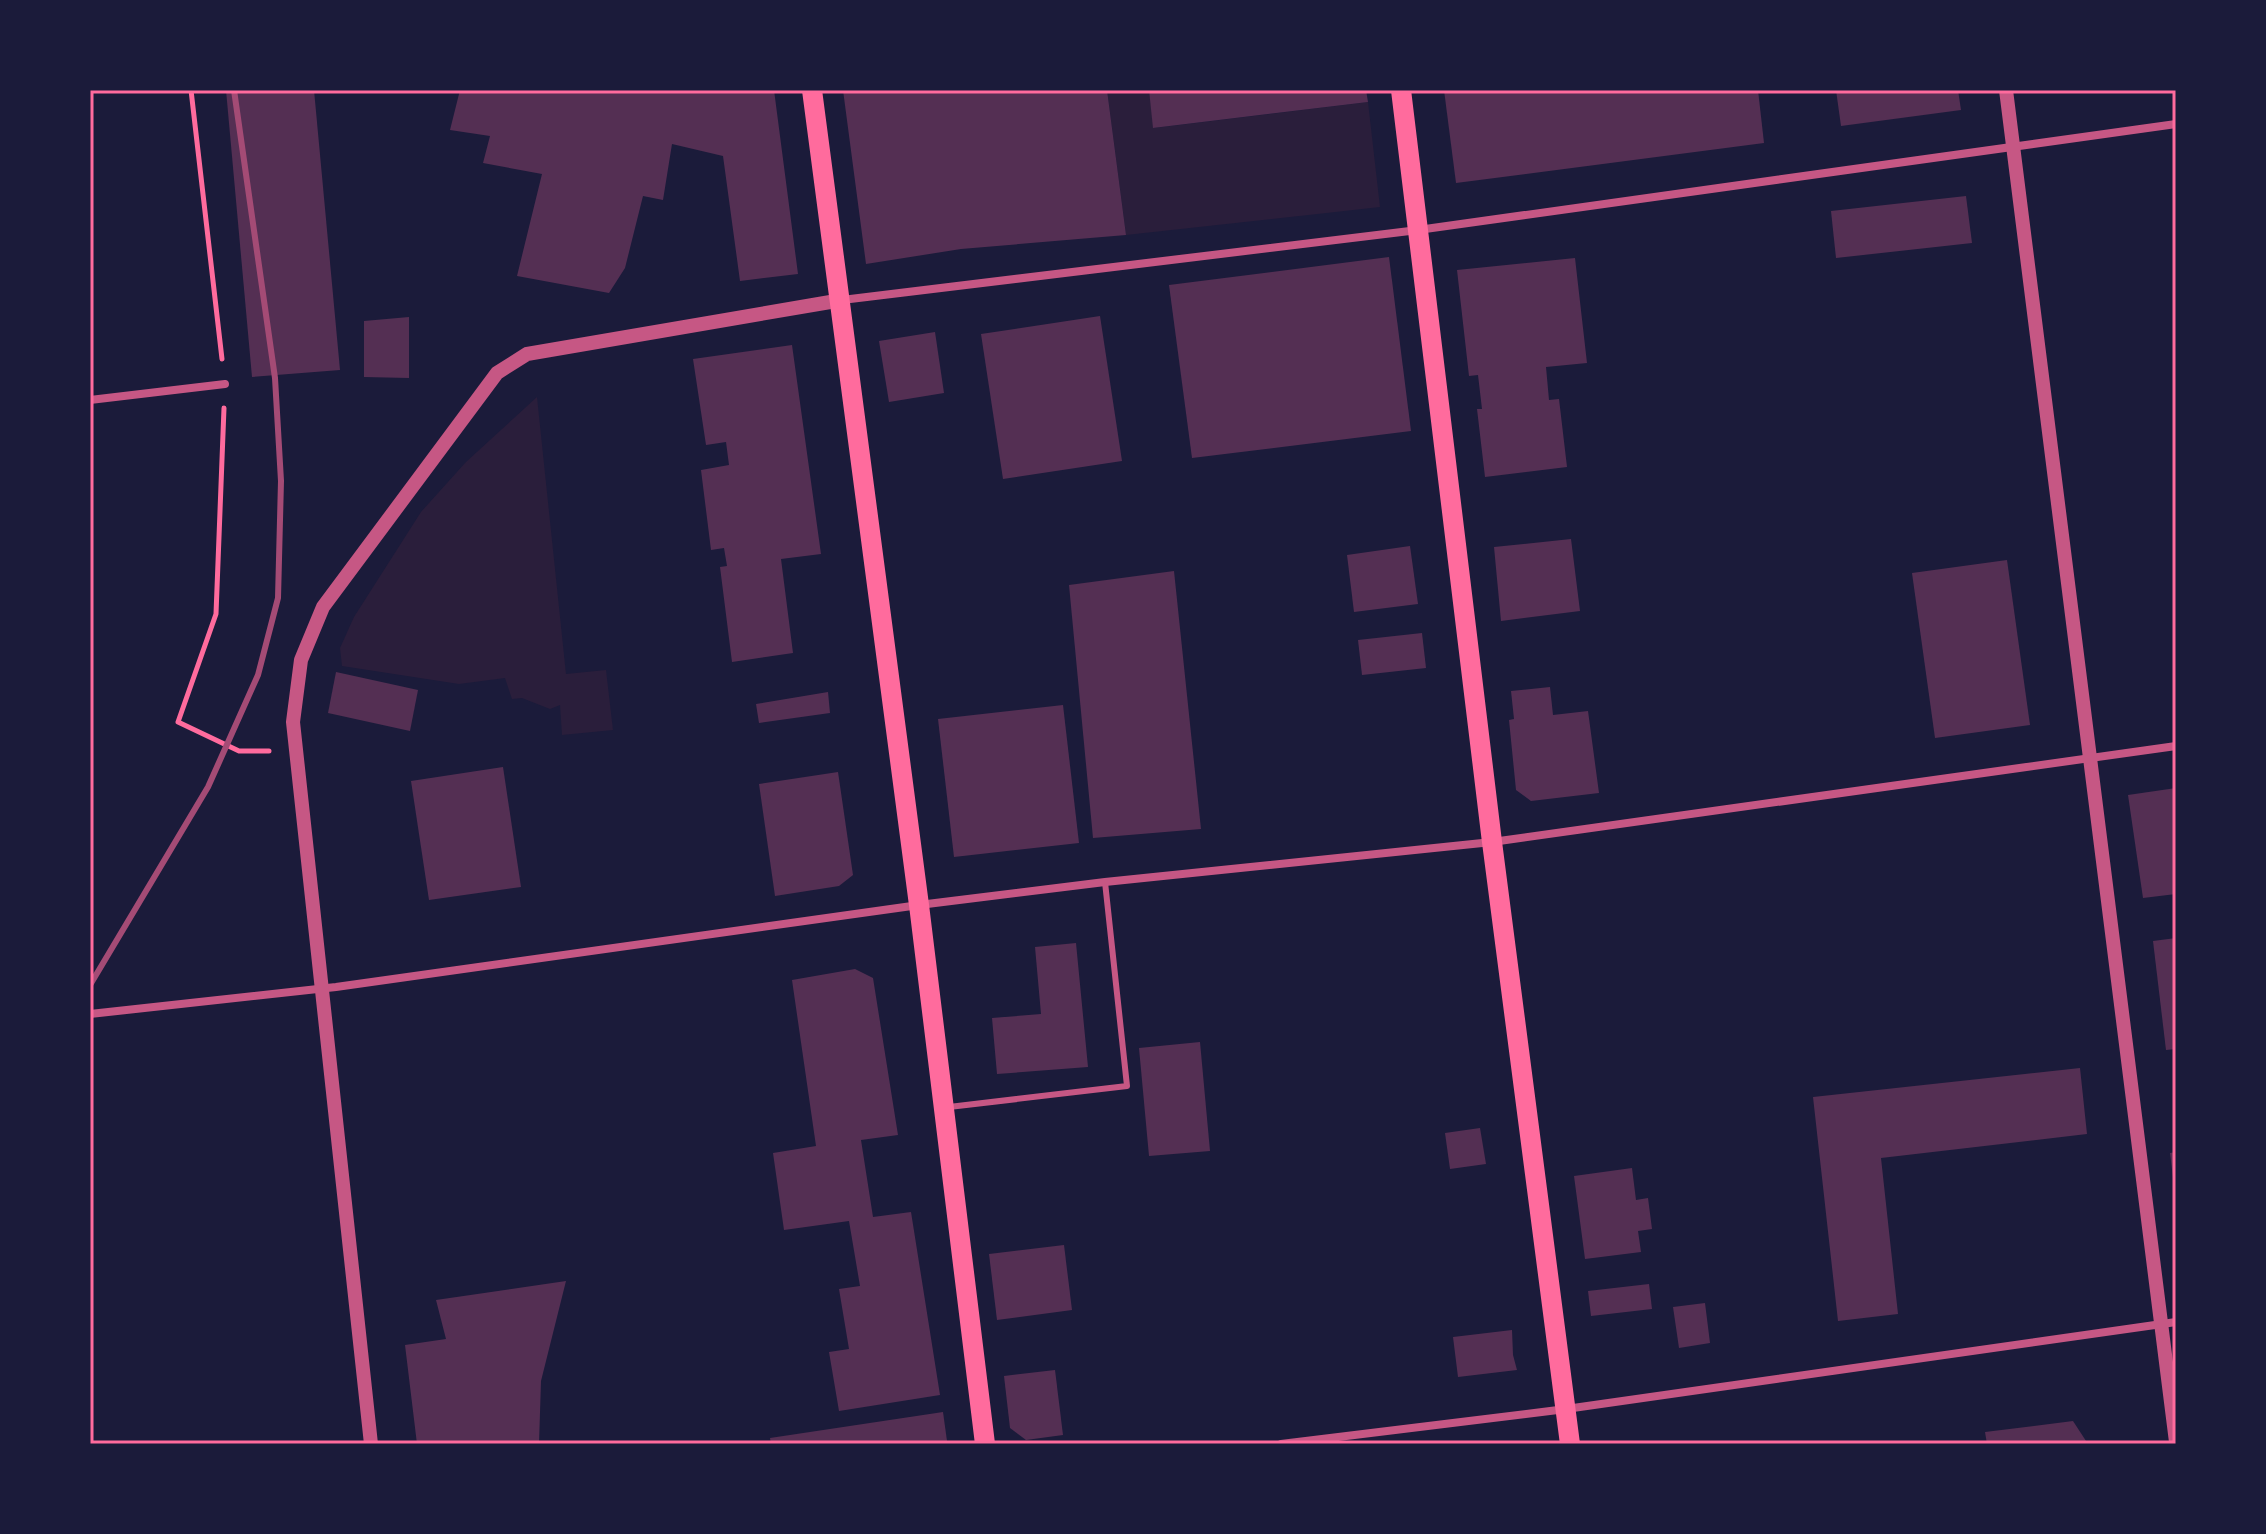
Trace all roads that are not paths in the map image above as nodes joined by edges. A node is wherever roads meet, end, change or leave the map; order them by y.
1 (812, 90) edge
2 (1401, 90) edge
3 (2006, 90) edge
4 (2176, 124) edge
5 (2013, 148) junction
6 (1418, 230) junction
7 (842, 300) junction
8 (225, 384) road end
9 (90, 400) edge
10 (2176, 746) edge
11 (2090, 756) junction
12 (1492, 842) junction
13 (1105, 882) junction
14 (919, 905) junction
15 (324, 988) junction
16 (90, 1014) edge
17 (944, 1107) junction
18 (2169, 1323) edge
19 (1566, 1409) junction
20 (2176, 1442) edge
21 (371, 1444) edge
22 (985, 1444) edge
23 (1281, 1444) edge
24 (1570, 1444) edge

1 - 7 main road
2 - 6 main road
3 - 5 street
4 - 5 street
5 - 6 street
5 - 11 street
6 - 7 street
6 - 12 main road
7 - 14 main road
7 - 15 street
8 - 9 street
10 - 11 street
11 - 12 street
11 - 18 street
12 - 13 street
12 - 19 main road
13 - 14 street
13 - 17 lane
14 - 15 street
14 - 17 main road
15 - 16 street
15 - 21 street
17 - 22 main road
18 - 19 street
18 - 20 street
19 - 23 street
19 - 24 main road

